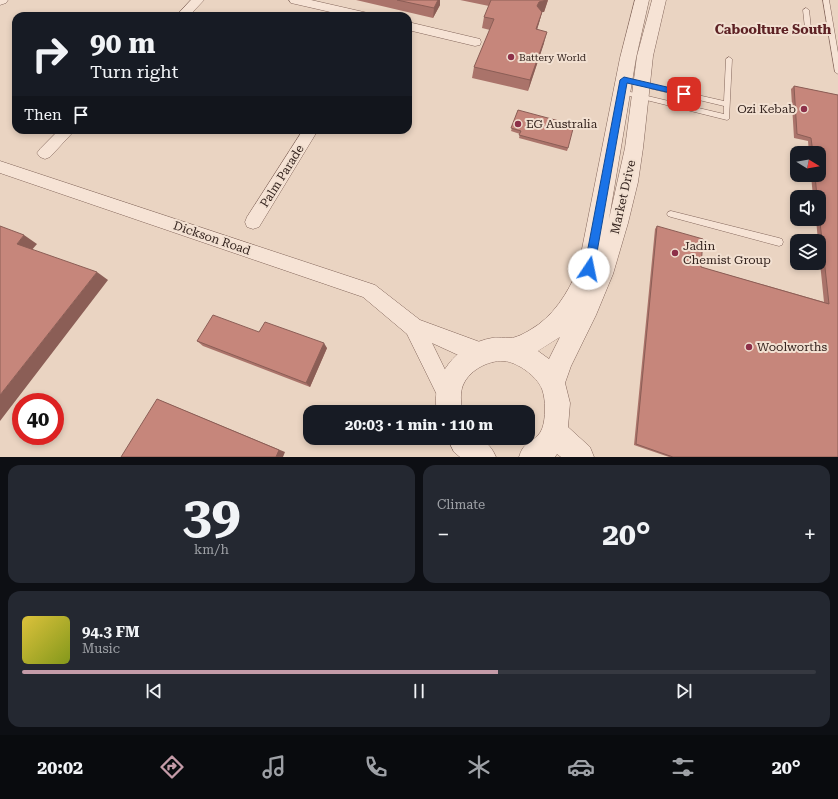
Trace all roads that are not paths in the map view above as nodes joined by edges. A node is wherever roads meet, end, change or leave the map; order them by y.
1 (198, 0) edge
2 (295, 0) edge
3 (642, 0) edge
4 (659, 0) edge
5 (826, 0) edge
6 (806, 10) dead end
7 (186, 12) edge
8 (347, 12) edge
9 (412, 27) edge
10 (808, 28) dead end
11 (475, 42) dead end
12 (729, 59) dead end
13 (838, 72) edge
14 (632, 86) junction
15 (727, 104) junction
16 (64, 134) edge
17 (308, 134) edge
18 (45, 153) dead end
19 (0, 167) edge
20 (671, 214) dead end
21 (253, 222) dead end
22 (779, 242) dead end
23 (414, 327) junction
24 (510, 351) junction
25 (481, 352) junction
26 (553, 384) junction
27 (449, 404) edge
28 (554, 432) junction
29 (466, 445) edge
30 (482, 457) edge
31 (533, 457) edge
32 (580, 457) edge

1 - 7 street
2 - 8 street
3 - 14 street, Market Drive
4 - 14 street, Market Drive
5 - 13 lane
6 - 10 lane
9 - 11 street
12 - 15 lane
14 - 15 lane
14 - 15 lane
14 - 24 street, Market Drive
14 - 26 street, Market Drive
16 - 18 street
17 - 21 street, Palm Parade
19 - 23 street, Dickson Road
20 - 22 lane
23 - 25 street, Dickson Road
23 - 27 street, Dickson Road
24 - 25 street
24 - 26 street
25 - 27 street
26 - 28 street
28 - 31 street
28 - 32 street
29 - 30 street

